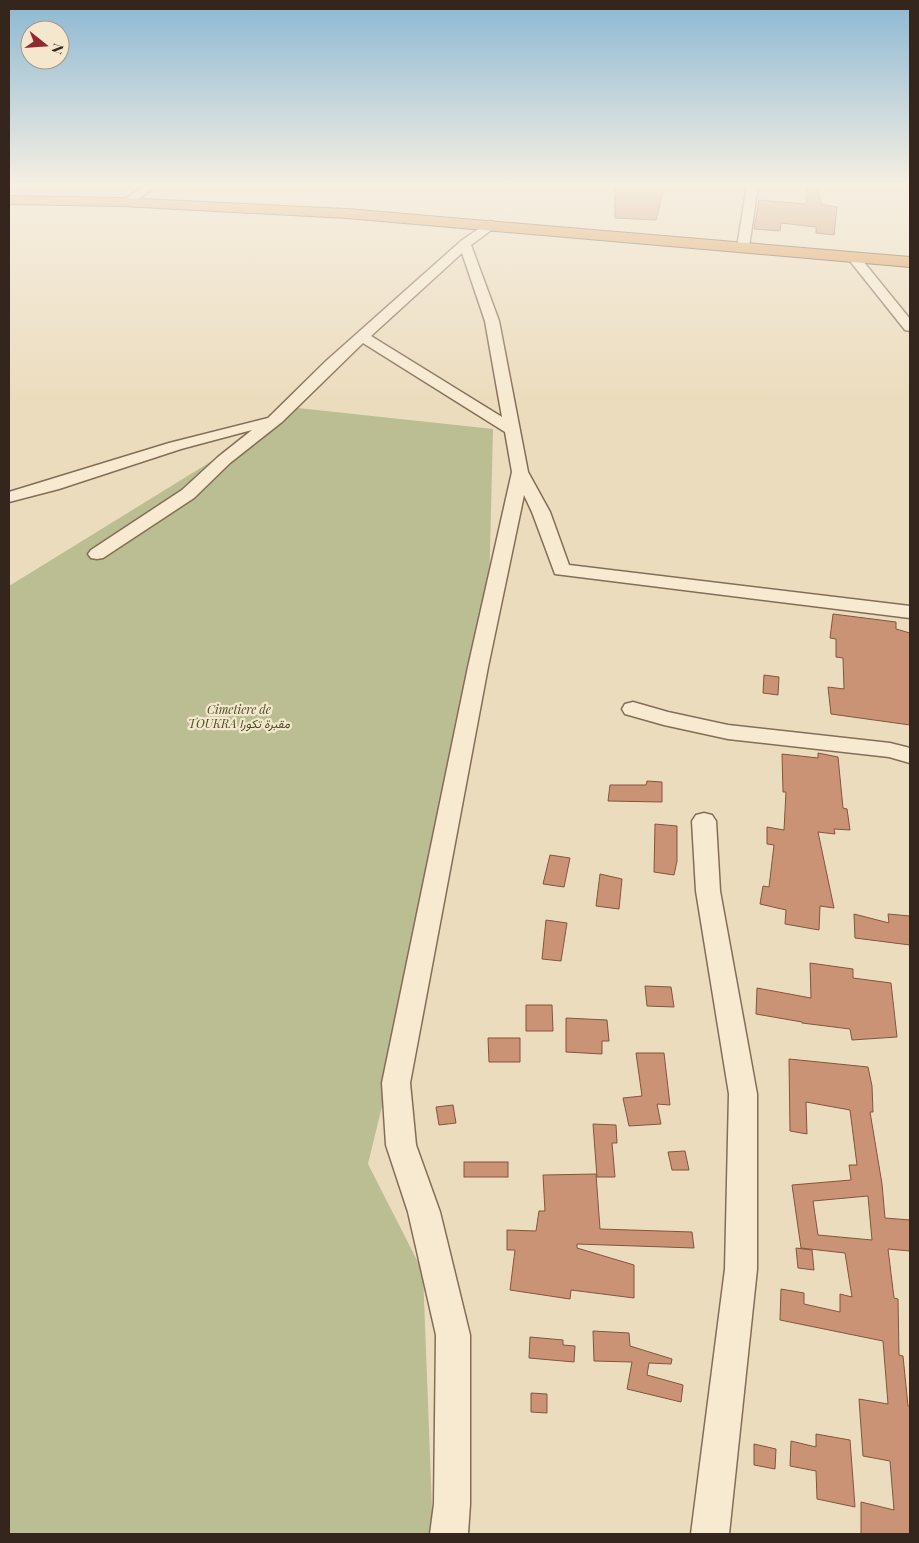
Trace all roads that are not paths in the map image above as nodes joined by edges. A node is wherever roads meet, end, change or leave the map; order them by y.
1 (450, 257) edge
2 (470, 257) edge
3 (844, 257) edge
4 (854, 258) junction
5 (910, 262) edge
6 (910, 328) edge
7 (362, 336) junction
8 (276, 419) junction
9 (512, 430) junction
10 (520, 472) junction
11 (9, 496) edge
12 (97, 554) dead end
13 (910, 612) edge
14 (633, 709) dead end
15 (910, 756) edge
16 (704, 821) dead end
17 (449, 1534) edge
18 (710, 1534) edge

1 - 7 street
2 - 9 street
3 - 4 highway
4 - 5 highway
4 - 6 street
7 - 8 street
7 - 9 street
8 - 11 street
8 - 12 street
9 - 10 street
10 - 13 street
10 - 17 street
14 - 15 street
16 - 18 street

